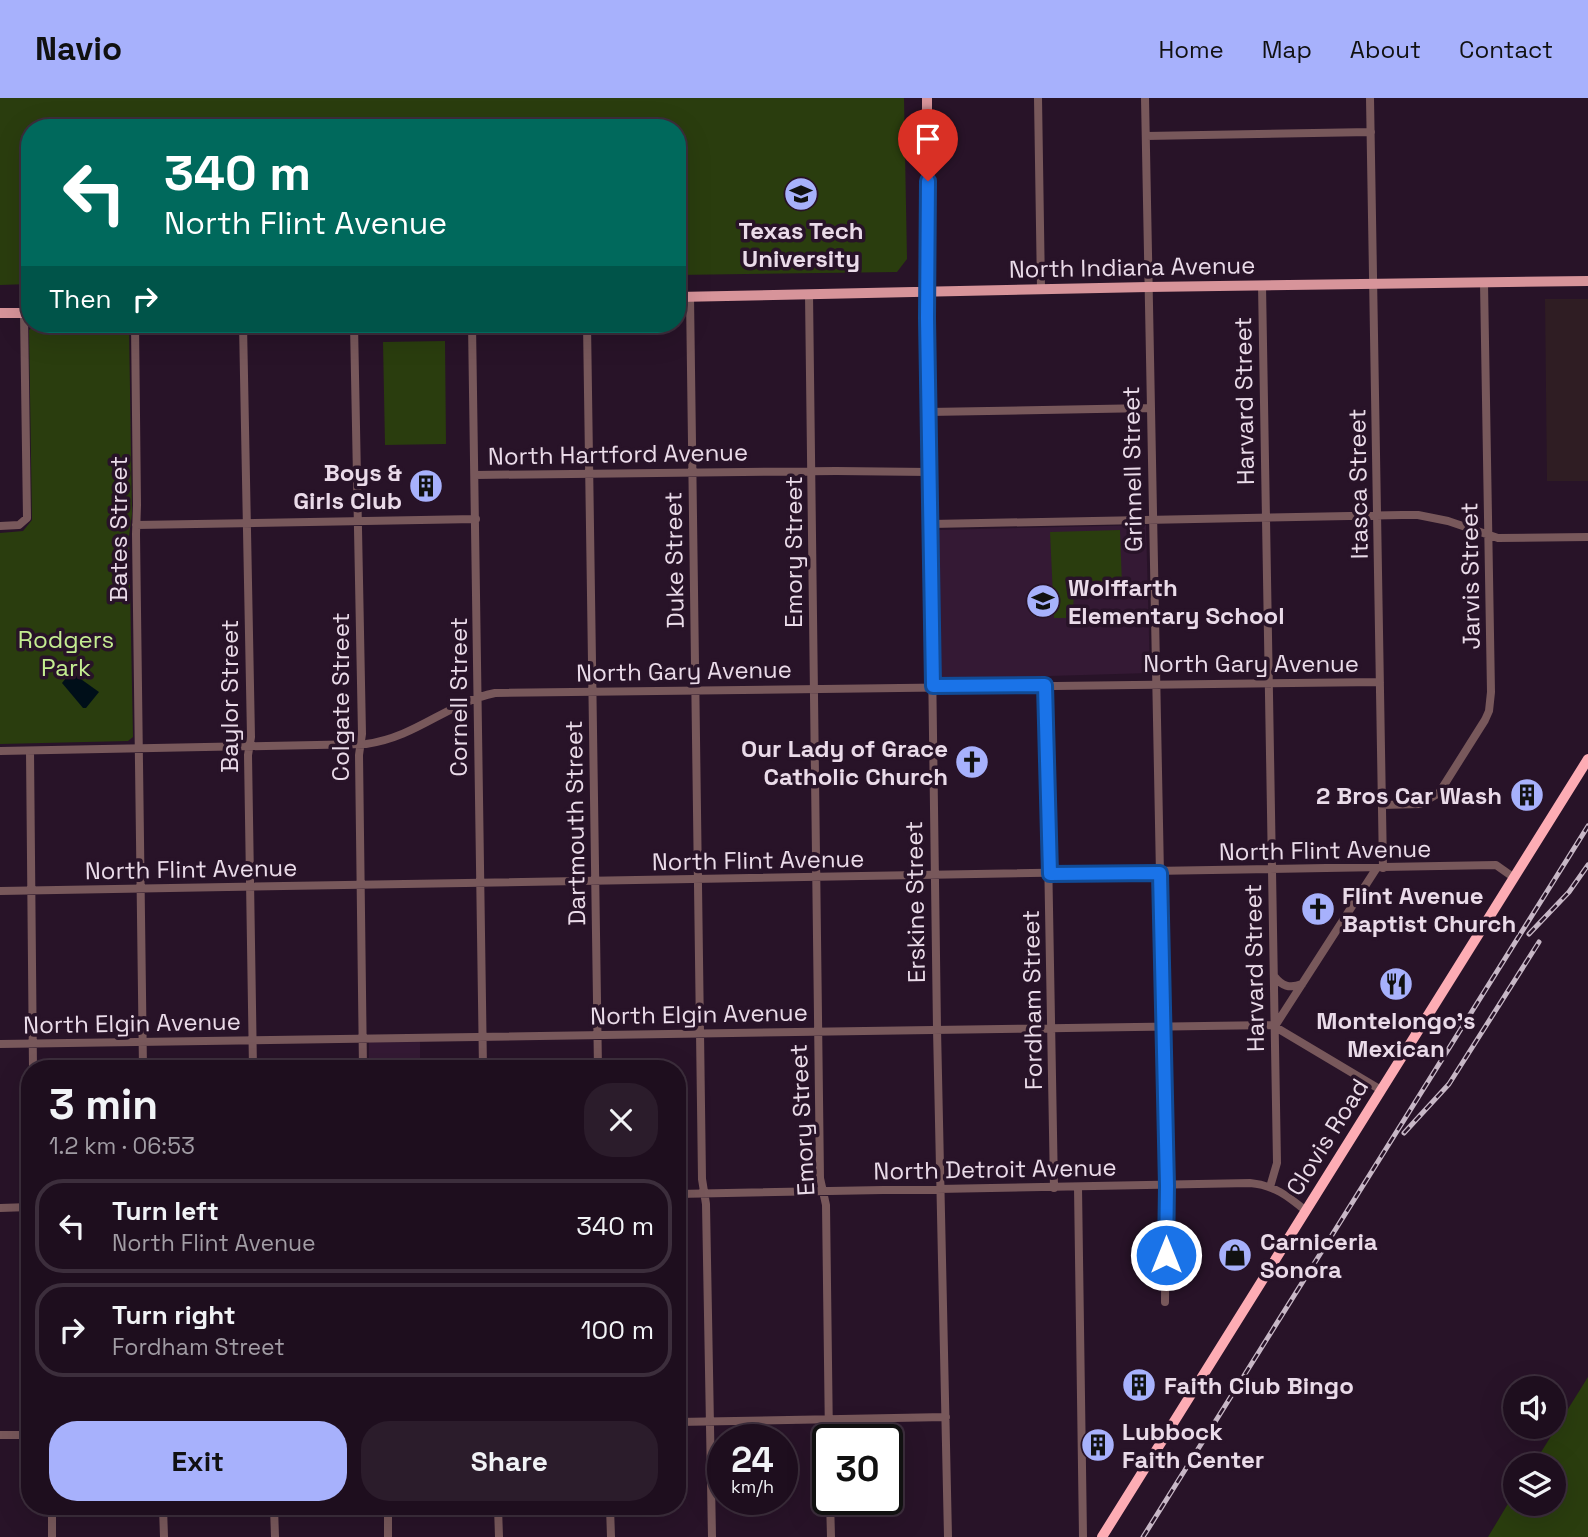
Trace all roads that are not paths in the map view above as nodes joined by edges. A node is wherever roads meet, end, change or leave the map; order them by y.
1 (927, 98) edge
2 (1038, 98) edge
3 (1145, 98) edge
4 (1370, 98) edge
5 (1371, 132) junction
6 (1146, 136) junction
7 (1588, 281) edge
8 (1484, 283) junction
9 (1373, 284) junction
10 (1262, 285) junction
11 (1149, 287) junction
12 (1041, 289) junction
13 (927, 292) junction
14 (809, 294) junction
15 (686, 296) edge
16 (690, 296) junction
17 (0, 313) edge
18 (21, 313) edge
19 (27, 333) edge
20 (135, 333) edge
21 (243, 333) edge
22 (354, 333) edge
23 (472, 333) edge
24 (587, 333) edge
25 (1150, 408) junction
26 (928, 412) junction
27 (811, 471) junction
28 (692, 472) junction
29 (930, 472) junction
30 (588, 473) junction
31 (475, 475) junction
32 (1377, 515) junction
33 (476, 519) junction
34 (1153, 519) junction
35 (1265, 519) junction
36 (358, 521) junction
37 (247, 523) junction
38 (930, 524) junction
39 (136, 525) junction
40 (0, 526) edge
41 (1488, 535) junction
42 (1588, 537) edge
43 (1380, 681) junction
44 (1156, 684) junction
45 (1268, 684) junction
46 (1045, 685) junction
47 (933, 686) junction
48 (813, 688) junction
49 (695, 690) junction
50 (592, 692) junction
51 (477, 698) junction
52 (361, 744) junction
53 (250, 747) junction
54 (139, 749) junction
55 (0, 751) edge
56 (30, 751) junction
57 (1588, 759) edge
58 (1382, 806) junction
59 (1380, 868) junction
60 (1272, 870) junction
61 (1160, 873) junction
62 (1050, 874) junction
63 (935, 876) junction
64 (1513, 877) junction
65 (816, 878) junction
66 (697, 880) junction
67 (595, 881) junction
68 (480, 883) junction
69 (361, 886) junction
70 (250, 887) junction
71 (141, 889) junction
72 (0, 891) edge
73 (31, 891) junction
74 (1274, 974) junction
75 (1302, 984) junction
76 (1163, 1025) junction
77 (1275, 1026) junction
78 (1051, 1027) junction
79 (937, 1029) junction
80 (818, 1031) junction
81 (699, 1033) junction
82 (598, 1035) junction
83 (482, 1037) junction
84 (363, 1039) junction
85 (253, 1041) junction
86 (143, 1042) junction
87 (0, 1044) edge
88 (33, 1044) junction
89 (33, 1060) edge
90 (144, 1060) edge
91 (253, 1060) edge
92 (363, 1060) edge
93 (483, 1060) edge
94 (598, 1060) edge
95 (1381, 1090) junction
96 (1167, 1186) junction
97 (1077, 1187) junction
98 (1270, 1187) junction
99 (1054, 1188) junction
100 (942, 1190) junction
101 (823, 1191) junction
102 (705, 1193) junction
103 (686, 1194) edge
104 (21, 1207) edge
105 (0, 1208) edge
106 (1306, 1211) junction
107 (1165, 1302) dead end
108 (946, 1418) junction
109 (829, 1419) junction
110 (686, 1422) edge
111 (710, 1422) junction
112 (829, 1424) edge
113 (0, 1435) edge
114 (21, 1435) edge
115 (52, 1515) edge
116 (163, 1515) edge
117 (274, 1515) edge
118 (388, 1515) edge
119 (498, 1515) edge
120 (610, 1515) edge
121 (830, 1515) edge
122 (52, 1537) edge
123 (164, 1537) edge
124 (275, 1537) edge
125 (388, 1537) edge
126 (499, 1537) edge
127 (611, 1537) edge
128 (712, 1537) edge
129 (831, 1537) edge
130 (948, 1537) edge
131 (1083, 1537) edge
132 (1102, 1537) edge

1 - 13 main road, Erskine Street
2 - 12 street
3 - 6 street, Grinnell Street
4 - 5 street, Itasca Street
5 - 6 street
5 - 9 street, Itasca Street
6 - 11 street, Grinnell Street
7 - 8 main road, North Indiana Avenue
8 - 9 main road, North Indiana Avenue
8 - 41 street, Jarvis Street
9 - 10 main road, North Indiana Avenue
9 - 32 street, Itasca Street
10 - 11 main road, North Indiana Avenue
10 - 35 street, Harvard Street
11 - 12 main road, North Indiana Avenue
11 - 25 street, Grinnell Street
12 - 13 main road, North Indiana Avenue
13 - 14 main road, North Indiana Avenue
13 - 26 street, Erskine Street
14 - 16 main road, North Indiana Avenue
14 - 27 street, Emory Street
15 - 16 main road, North Indiana Avenue
16 - 28 street, Duke Street
17 - 18 main road
19 - 40 street
20 - 39 street, Bates Street
21 - 37 street, Baylor Street
22 - 36 street, Colgate Street
23 - 31 street, Cornell Street
24 - 30 street, Dartmouth Street
25 - 26 street
25 - 34 street, Grinnell Street
26 - 29 street, Erskine Street
27 - 28 street, North Hartford Avenue
27 - 29 street, North Hartford Avenue
27 - 48 street, Emory Street
28 - 30 street, North Hartford Avenue
28 - 49 street, Duke Street
29 - 38 street, Erskine Street
30 - 31 street, North Hartford Avenue
30 - 50 street, Dartmouth Street
31 - 33 street, Cornell Street
32 - 35 street
32 - 41 street
32 - 43 street, Itasca Street
33 - 36 street
33 - 51 street, Cornell Street
34 - 35 street
34 - 38 street
34 - 44 street, Grinnell Street
35 - 45 street, Harvard Street
36 - 37 street
36 - 52 street, Colgate Street
37 - 39 street
37 - 53 street, Baylor Street
38 - 47 street, Erskine Street
39 - 54 street, Bates Street
41 - 42 street
41 - 58 street, Jarvis Street
43 - 45 street, North Gary Avenue
43 - 58 street, Itasca Street
44 - 45 street, North Gary Avenue
44 - 46 street, North Gary Avenue
44 - 61 street, Grinnell Street
45 - 60 street, Harvard Street
46 - 47 street, North Gary Avenue
46 - 62 street, Fordham Street
47 - 48 street, North Gary Avenue
47 - 63 street, Erskine Street
48 - 49 street, North Gary Avenue
48 - 65 street, Emory Street
49 - 50 street, North Gary Avenue
49 - 66 street, Duke Street
50 - 51 street, North Gary Avenue
50 - 67 street, Dartmouth Street
51 - 52 street, North Gary Avenue
51 - 68 street, Cornell Street
52 - 53 street, North Gary Avenue
52 - 69 street, Colgate Street
53 - 54 street, North Gary Avenue
53 - 70 street, Baylor Street
54 - 56 street, North Gary Avenue
54 - 71 street, Bates Street
55 - 56 street, North Gary Avenue
56 - 73 street
57 - 64 highway, Clovis Road
58 - 59 street, Itasca Street
59 - 60 street, North Flint Avenue
59 - 64 street, North Flint Avenue
59 - 75 street
60 - 61 street, North Flint Avenue
60 - 74 street, Harvard Street
61 - 62 street, North Flint Avenue
61 - 76 street, Grinnell Street
62 - 63 street, North Flint Avenue
62 - 78 street, Fordham Street
63 - 65 street, North Flint Avenue
63 - 79 street, Erskine Street
64 - 95 highway, Clovis Road
65 - 66 street, North Flint Avenue
65 - 80 street, Emory Street
66 - 67 street, North Flint Avenue
66 - 81 street, Duke Street
67 - 68 street, North Flint Avenue
67 - 82 street, Dartmouth Street
68 - 69 street, North Flint Avenue
68 - 83 street, Cornell Street
69 - 70 street, North Flint Avenue
69 - 84 street, Colgate Street
70 - 71 street, North Flint Avenue
70 - 85 street, Baylor Street
71 - 73 street, North Flint Avenue
71 - 86 street, Bates Street
72 - 73 street, North Flint Avenue
73 - 88 street
74 - 75 street
74 - 77 street, Harvard Street
75 - 77 street
76 - 77 street, North Elgin Avenue
76 - 78 street, North Elgin Avenue
76 - 96 street, Grinnell Street
77 - 95 street
77 - 98 street, Harvard Street
78 - 79 street, North Elgin Avenue
78 - 99 street, Fordham Street
79 - 80 street, North Elgin Avenue
79 - 100 street, Erskine Street
80 - 81 street, North Elgin Avenue
80 - 101 street, Emory Street
81 - 82 street, North Elgin Avenue
81 - 102 street, Duke Street
82 - 83 street, North Elgin Avenue
82 - 94 street, Dartmouth Street
83 - 84 street, North Elgin Avenue
83 - 93 street, Cornell Street
84 - 85 street, North Elgin Avenue
84 - 92 street, Colgate Street
85 - 86 street, North Elgin Avenue
85 - 91 street, Baylor Street
86 - 88 street, North Elgin Avenue
86 - 90 street, Bates Street
87 - 88 street, North Elgin Avenue
88 - 89 street
95 - 106 highway, Clovis Road
96 - 97 street, North Detroit Avenue
96 - 98 street, North Detroit Avenue
96 - 107 street, Grinnell Street
97 - 99 street, North Detroit Avenue
97 - 131 street
98 - 106 street, North Detroit Avenue
99 - 100 street, North Detroit Avenue
100 - 101 street, North Detroit Avenue
100 - 108 street, Erskine Street
101 - 102 street, North Detroit Avenue
101 - 109 street, Emory Street
102 - 103 street, North Detroit Avenue
102 - 111 street, Duke Street
104 - 105 street
106 - 132 highway, Clovis Road
108 - 109 street
108 - 130 street, Erskine Street
109 - 111 street
109 - 112 street, Emory Street
110 - 111 street
111 - 128 street, Duke Street
113 - 114 street
115 - 122 street
116 - 123 street
117 - 124 street
118 - 125 street
119 - 126 street
120 - 127 street
121 - 129 street

